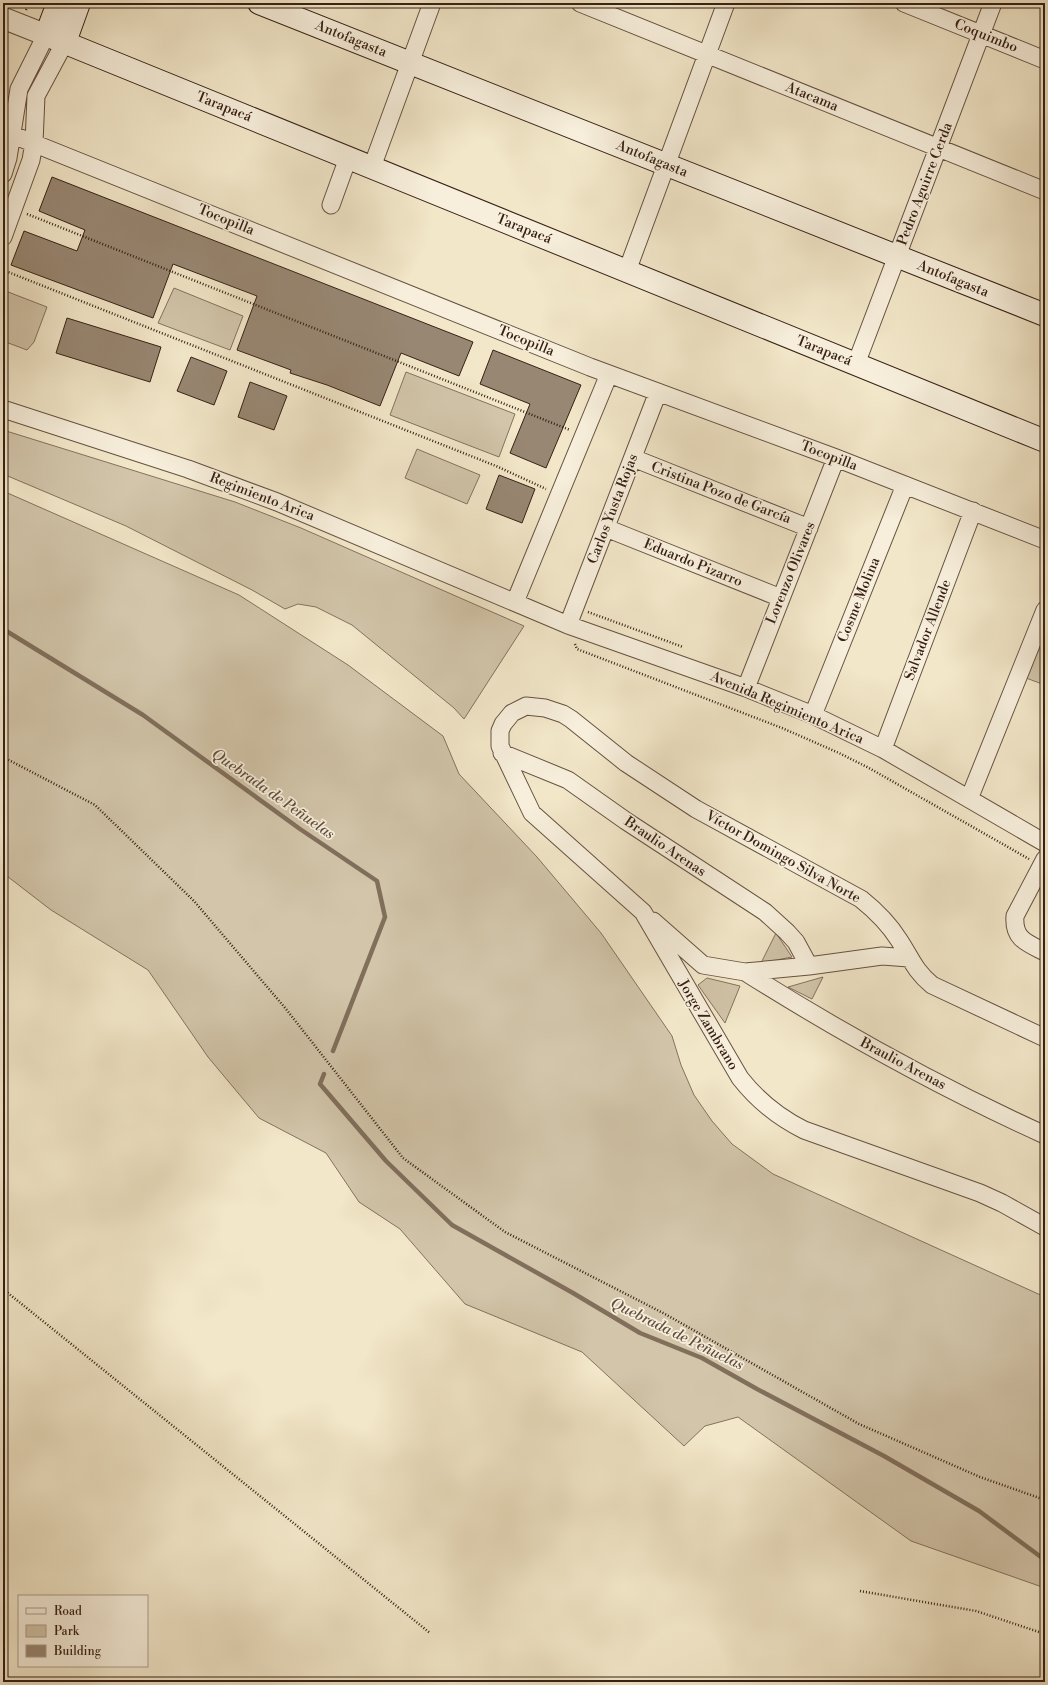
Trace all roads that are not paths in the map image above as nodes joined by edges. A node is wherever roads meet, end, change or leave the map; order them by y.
1 (58, 3) edge
2 (79, 3) edge
3 (259, 3) edge
4 (432, 3) edge
5 (580, 3) edge
6 (726, 3) edge
7 (904, 3) edge
8 (993, 3) edge
9 (3, 18) edge
10 (981, 34) junction
11 (55, 39) junction
12 (707, 54) junction
13 (1045, 60) edge
14 (410, 63) junction
15 (7, 132) edge
16 (34, 143) junction
17 (938, 148) junction
18 (348, 158) junction
19 (666, 165) junction
20 (372, 167) junction
21 (3, 174) edge
22 (1045, 191) edge
23 (331, 205) dead end
24 (3, 237) edge
25 (897, 256) junction
26 (627, 271) junction
27 (1045, 315) edge
28 (856, 364) junction
29 (609, 374) junction
30 (658, 392) junction
31 (3, 409) edge
32 (1045, 441) edge
33 (633, 458) junction
34 (836, 458) junction
35 (905, 485) junction
36 (973, 511) junction
37 (606, 528) junction
38 (809, 528) junction
39 (1045, 540) edge
40 (781, 598) junction
41 (515, 602) junction
42 (1045, 610) edge
43 (568, 625) junction
44 (746, 688) junction
45 (526, 706) joint
46 (813, 715) junction
47 (883, 749) junction
48 (502, 753) junction
49 (969, 799) junction
50 (1044, 840) edge
51 (1043, 863) edge
52 (643, 912) junction
53 (1045, 952) edge
54 (909, 958) junction
55 (703, 966) junction
56 (809, 966) junction
57 (745, 972) junction
58 (683, 982) junction
59 (1045, 1038) edge
60 (1045, 1135) edge
61 (1045, 1227) edge

1 - 11 main road
2 - 11 main road
3 - 14 main road, Antofagasta
4 - 14 street
5 - 12 street, Atacama
6 - 12 street
7 - 10 street, Coquimbo
8 - 10 street, Pedro Aguirre Cerda
9 - 11 street, Tarapacá
10 - 13 street, Coquimbo
10 - 17 street, Pedro Aguirre Cerda
11 - 15 street
11 - 16 street
11 - 18 main road, Tarapacá
12 - 17 street, Atacama
12 - 19 street
14 - 19 main road, Antofagasta
14 - 20 street
15 - 16 street, Tocopilla
15 - 21 street
16 - 24 street
16 - 29 street, Tocopilla
17 - 22 street, Atacama
17 - 25 street, Pedro Aguirre Cerda
18 - 20 main road, Tarapacá
18 - 23 street
19 - 25 main road, Antofagasta
19 - 26 street
20 - 26 main road, Tarapacá
25 - 27 main road, Antofagasta
25 - 28 street, Pedro Aguirre Cerda
26 - 28 main road, Tarapacá
28 - 32 main road, Tarapacá
29 - 30 street, Tocopilla
29 - 41 street
30 - 33 street, Carlos Yusta Rojas
30 - 34 street, Tocopilla
31 - 41 street, Regimiento Arica
33 - 37 street, Carlos Yusta Rojas
33 - 38 street, Cristina Pozo de García
34 - 35 street, Tocopilla
34 - 38 street, Lorenzo Olivares
35 - 36 street, Tocopilla
35 - 46 street, Cosme Molina
36 - 39 street, Tocopilla
36 - 47 street, Salvador Allende
37 - 40 street, Eduardo Pizarro
37 - 43 street, Carlos Yusta Rojas
38 - 40 street, Lorenzo Olivares
40 - 44 street, Lorenzo Olivares
41 - 43 street, Avenida Regimiento Arica
42 - 49 street
43 - 44 street, Avenida Regimiento Arica
44 - 46 street, Avenida Regimiento Arica
45 - 48 street, Jorge Zambrano
45 - 54 street, Víctor Domingo Silva Norte
46 - 47 street, Avenida Regimiento Arica
47 - 49 street, Avenida Regimiento Arica
48 - 52 street, Jorge Zambrano
48 - 56 street, Braulio Arenas
49 - 50 street, Avenida Regimiento Arica
51 - 53 street
52 - 55 street
52 - 58 street, Jorge Zambrano
54 - 56 street
54 - 59 street, Víctor Domingo Silva Norte
55 - 57 street
55 - 58 street
56 - 57 street
57 - 60 street, Braulio Arenas
58 - 61 street, Jorge Zambrano

